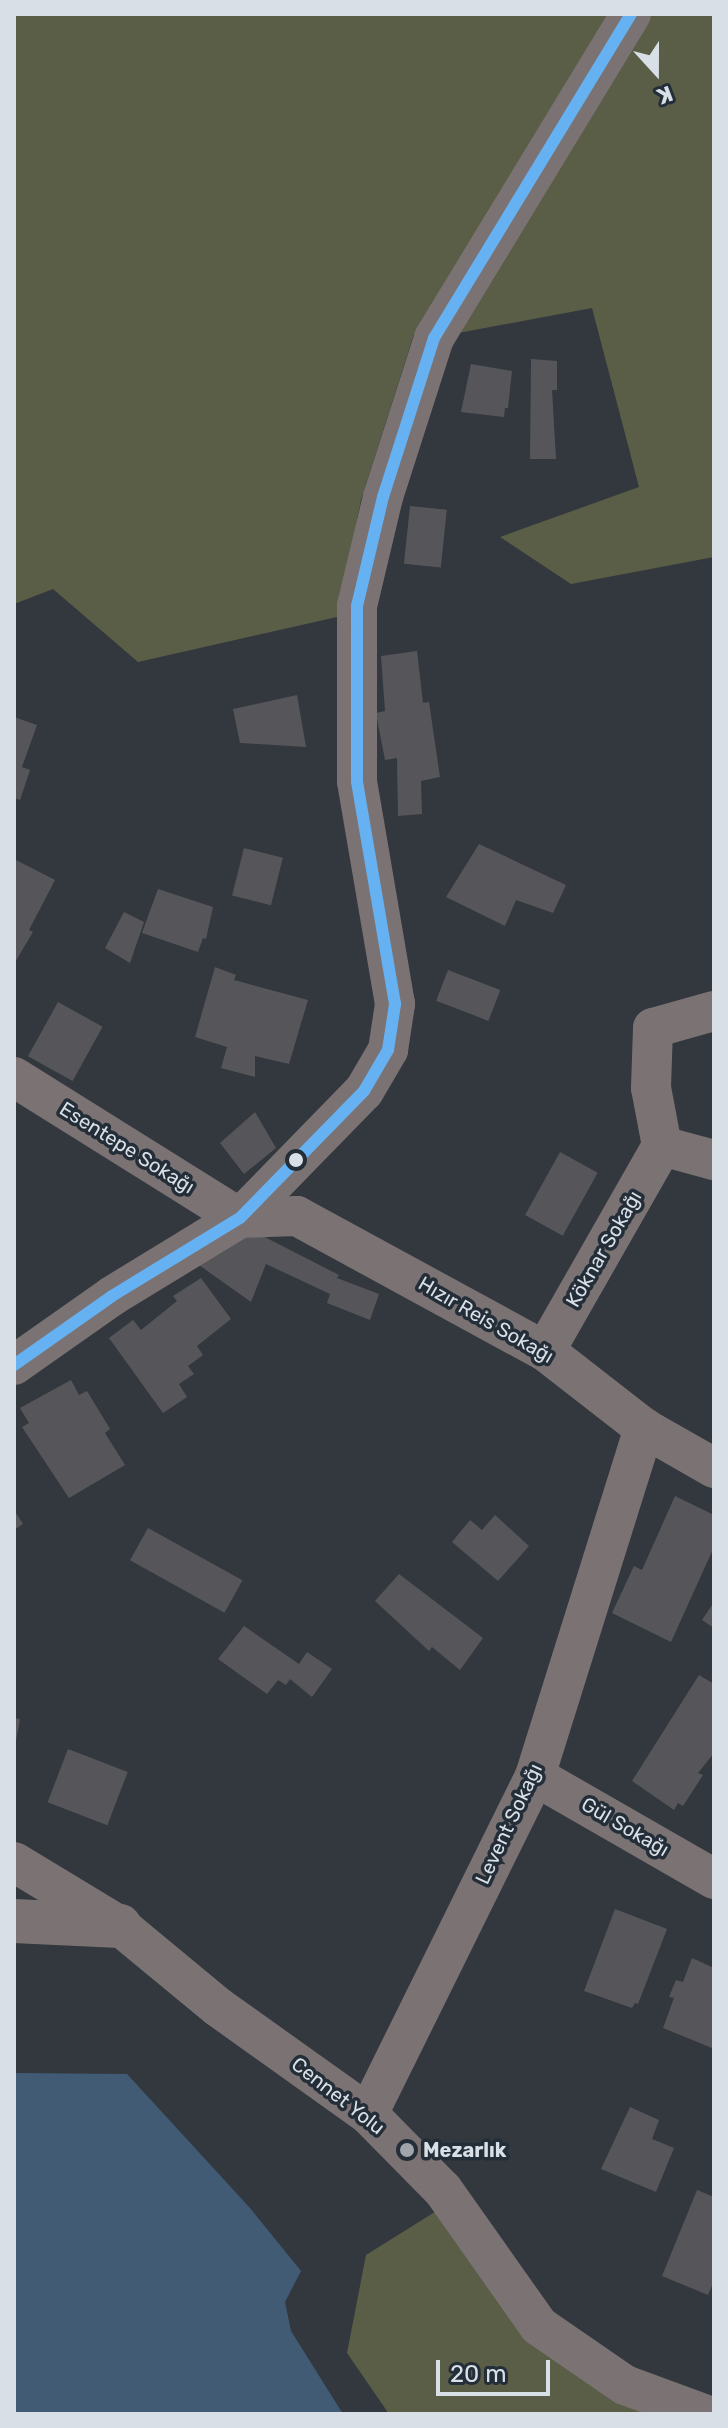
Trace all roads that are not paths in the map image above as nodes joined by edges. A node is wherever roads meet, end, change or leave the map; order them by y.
1 (631, 14) edge
2 (714, 1011) edge
3 (14, 1077) edge
4 (662, 1146) junction
5 (714, 1160) edge
6 (240, 1218) junction
7 (545, 1351) junction
8 (14, 1365) edge
9 (644, 1428) junction
10 (714, 1468) edge
11 (535, 1776) junction
12 (14, 1862) edge
13 (714, 1879) edge
14 (14, 1921) edge
15 (120, 1926) junction
16 (368, 2114) junction
17 (704, 2414) edge

1 - 6 street
2 - 4 street
3 - 6 street, Esentepe Sokağı
4 - 5 street
4 - 7 street, Köknar Sokağı
6 - 7 street, Hızır Reis Sokağı
6 - 8 street
7 - 9 street, Hızır Reis Sokağı
9 - 10 street, Hızır Reis Sokağı
9 - 11 street, Levent Sokağı
11 - 13 street, Gül Sokağı
11 - 16 street, Levent Sokağı
12 - 15 street, Cennet Yolu
14 - 15 street
15 - 16 street, Cennet Yolu
16 - 17 street, Cennet Yolu

